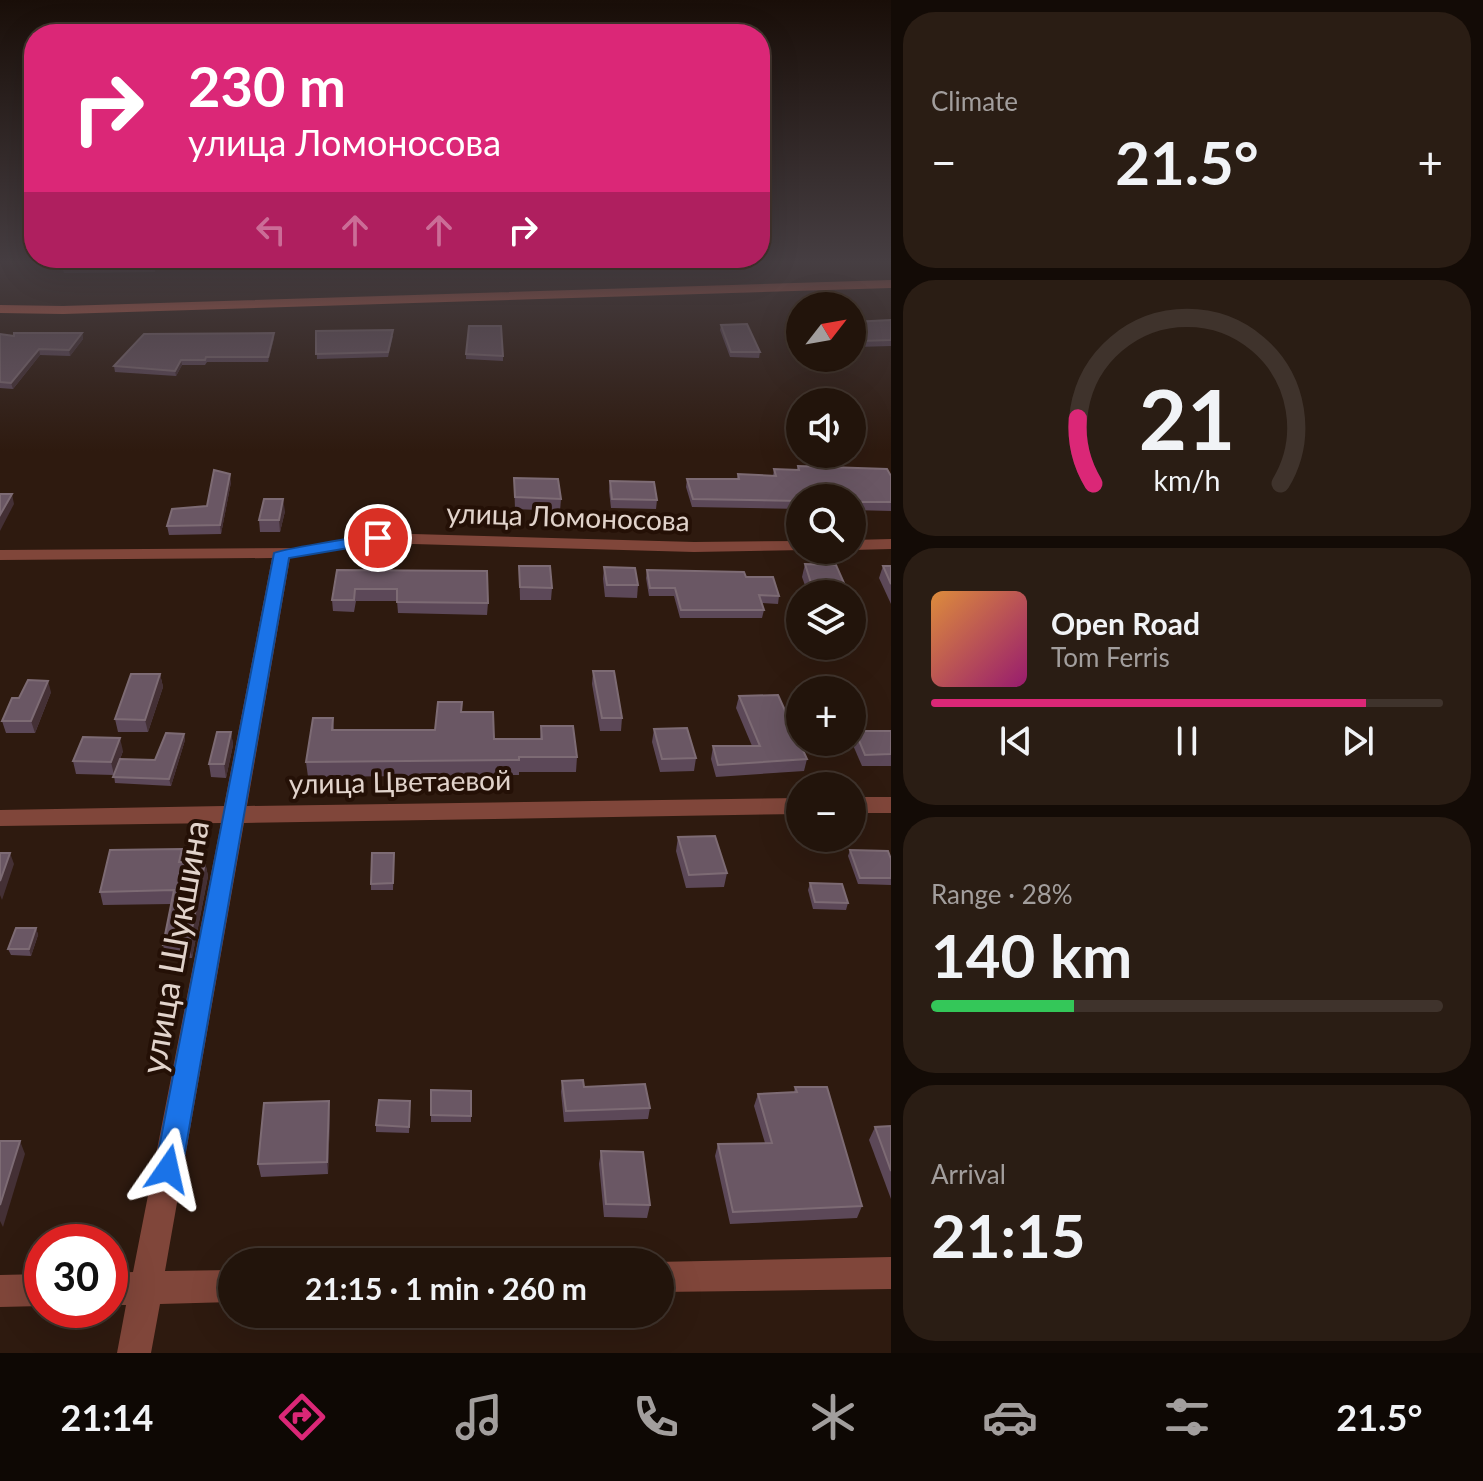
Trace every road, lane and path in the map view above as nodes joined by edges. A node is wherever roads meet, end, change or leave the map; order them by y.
1 (891, 544) edge
2 (866, 545) edge
3 (786, 546) edge
4 (282, 553) junction
5 (0, 555) edge
6 (866, 805) edge
7 (891, 805) edge
8 (786, 806) edge
9 (234, 814) junction
10 (0, 818) edge
11 (891, 1273) edge
12 (674, 1276) edge
13 (218, 1286) edge
14 (147, 1288) junction
15 (128, 1289) edge
16 (24, 1290) edge
17 (0, 1291) edge
18 (134, 1353) edge

1 - 2 street
3 - 4 street, улица Ломоносова
4 - 5 street, улица Ломоносова
4 - 9 street, улица Шукшина
6 - 7 street
8 - 9 street, улица Цветаевой
9 - 10 street, улица Цветаевой
9 - 14 street, улица Шукшина
11 - 12 street
13 - 14 street
14 - 15 street
14 - 18 street, улица Шукшина
16 - 17 street

